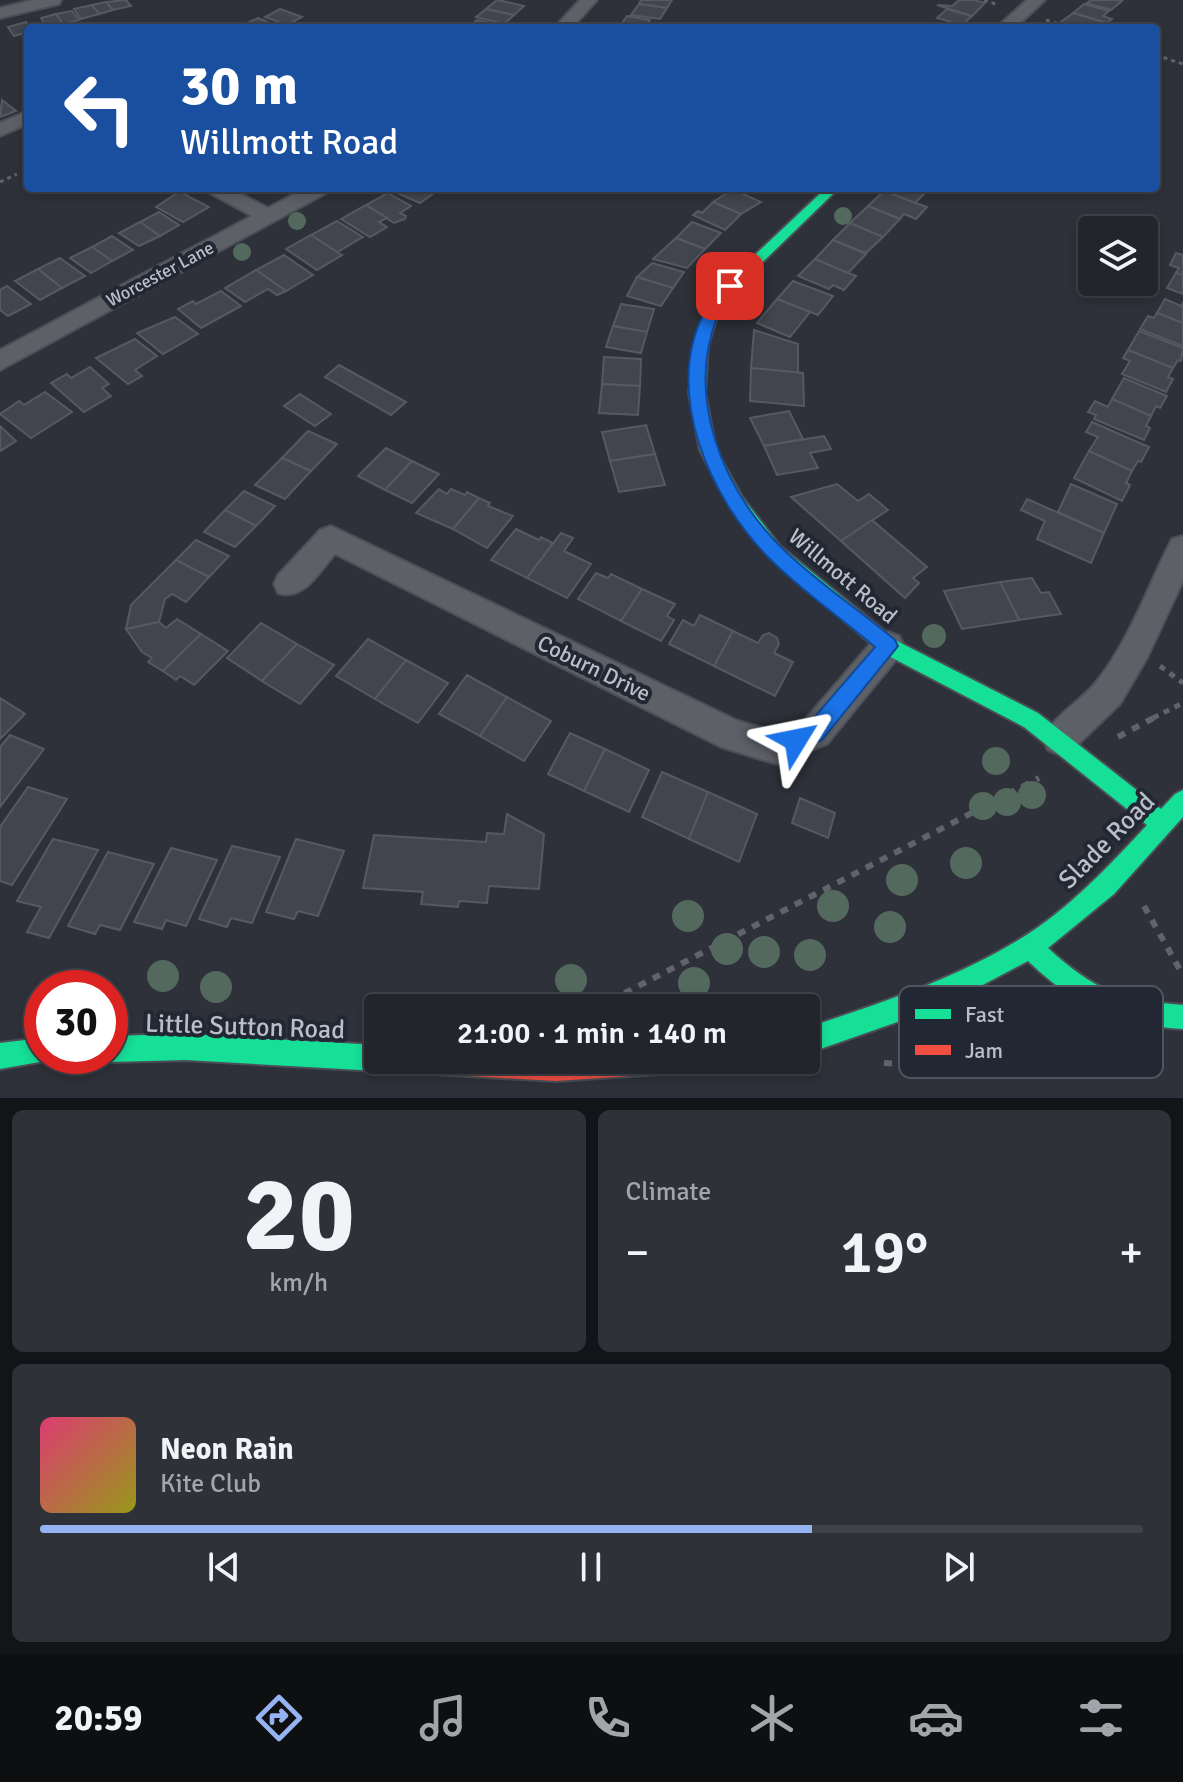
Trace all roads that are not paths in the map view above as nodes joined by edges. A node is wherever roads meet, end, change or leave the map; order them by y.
1 (53, 0) edge
2 (589, 0) edge
3 (1037, 0) edge
4 (0, 13) edge
5 (567, 24) edge
6 (1010, 24) edge
7 (24, 119) edge
8 (0, 130) edge
9 (220, 192) edge
10 (313, 192) edge
11 (829, 192) edge
12 (268, 216) junction
13 (0, 361) edge
14 (1183, 548) edge
15 (289, 584) dead end
16 (888, 646) junction
17 (1070, 748) junction
18 (1183, 801) edge
19 (1162, 823) junction
20 (1030, 947) junction
21 (955, 986) edge
22 (1072, 986) edge
23 (899, 1009) edge
24 (1163, 1017) edge
25 (1183, 1017) edge
26 (820, 1036) edge
27 (128, 1049) edge
28 (24, 1053) edge
29 (0, 1056) edge
30 (364, 1057) edge
31 (501, 1074) edge
32 (603, 1074) edge
33 (556, 1083) edge

1 - 4 street
2 - 5 street
3 - 6 street
7 - 8 street
9 - 12 street
10 - 12 street, Worcester Lane
11 - 16 street, Willmott Road
12 - 13 street, Worcester Lane
14 - 17 street
15 - 16 street, Coburn Drive
16 - 17 street, Willmott Road
17 - 19 street, Willmott Road
18 - 19 street, Slade Road
19 - 20 street, Slade Road
20 - 21 street
20 - 22 street
23 - 26 street
24 - 25 street
27 - 30 street, Little Sutton Road
28 - 29 street
31 - 33 street
32 - 33 street

